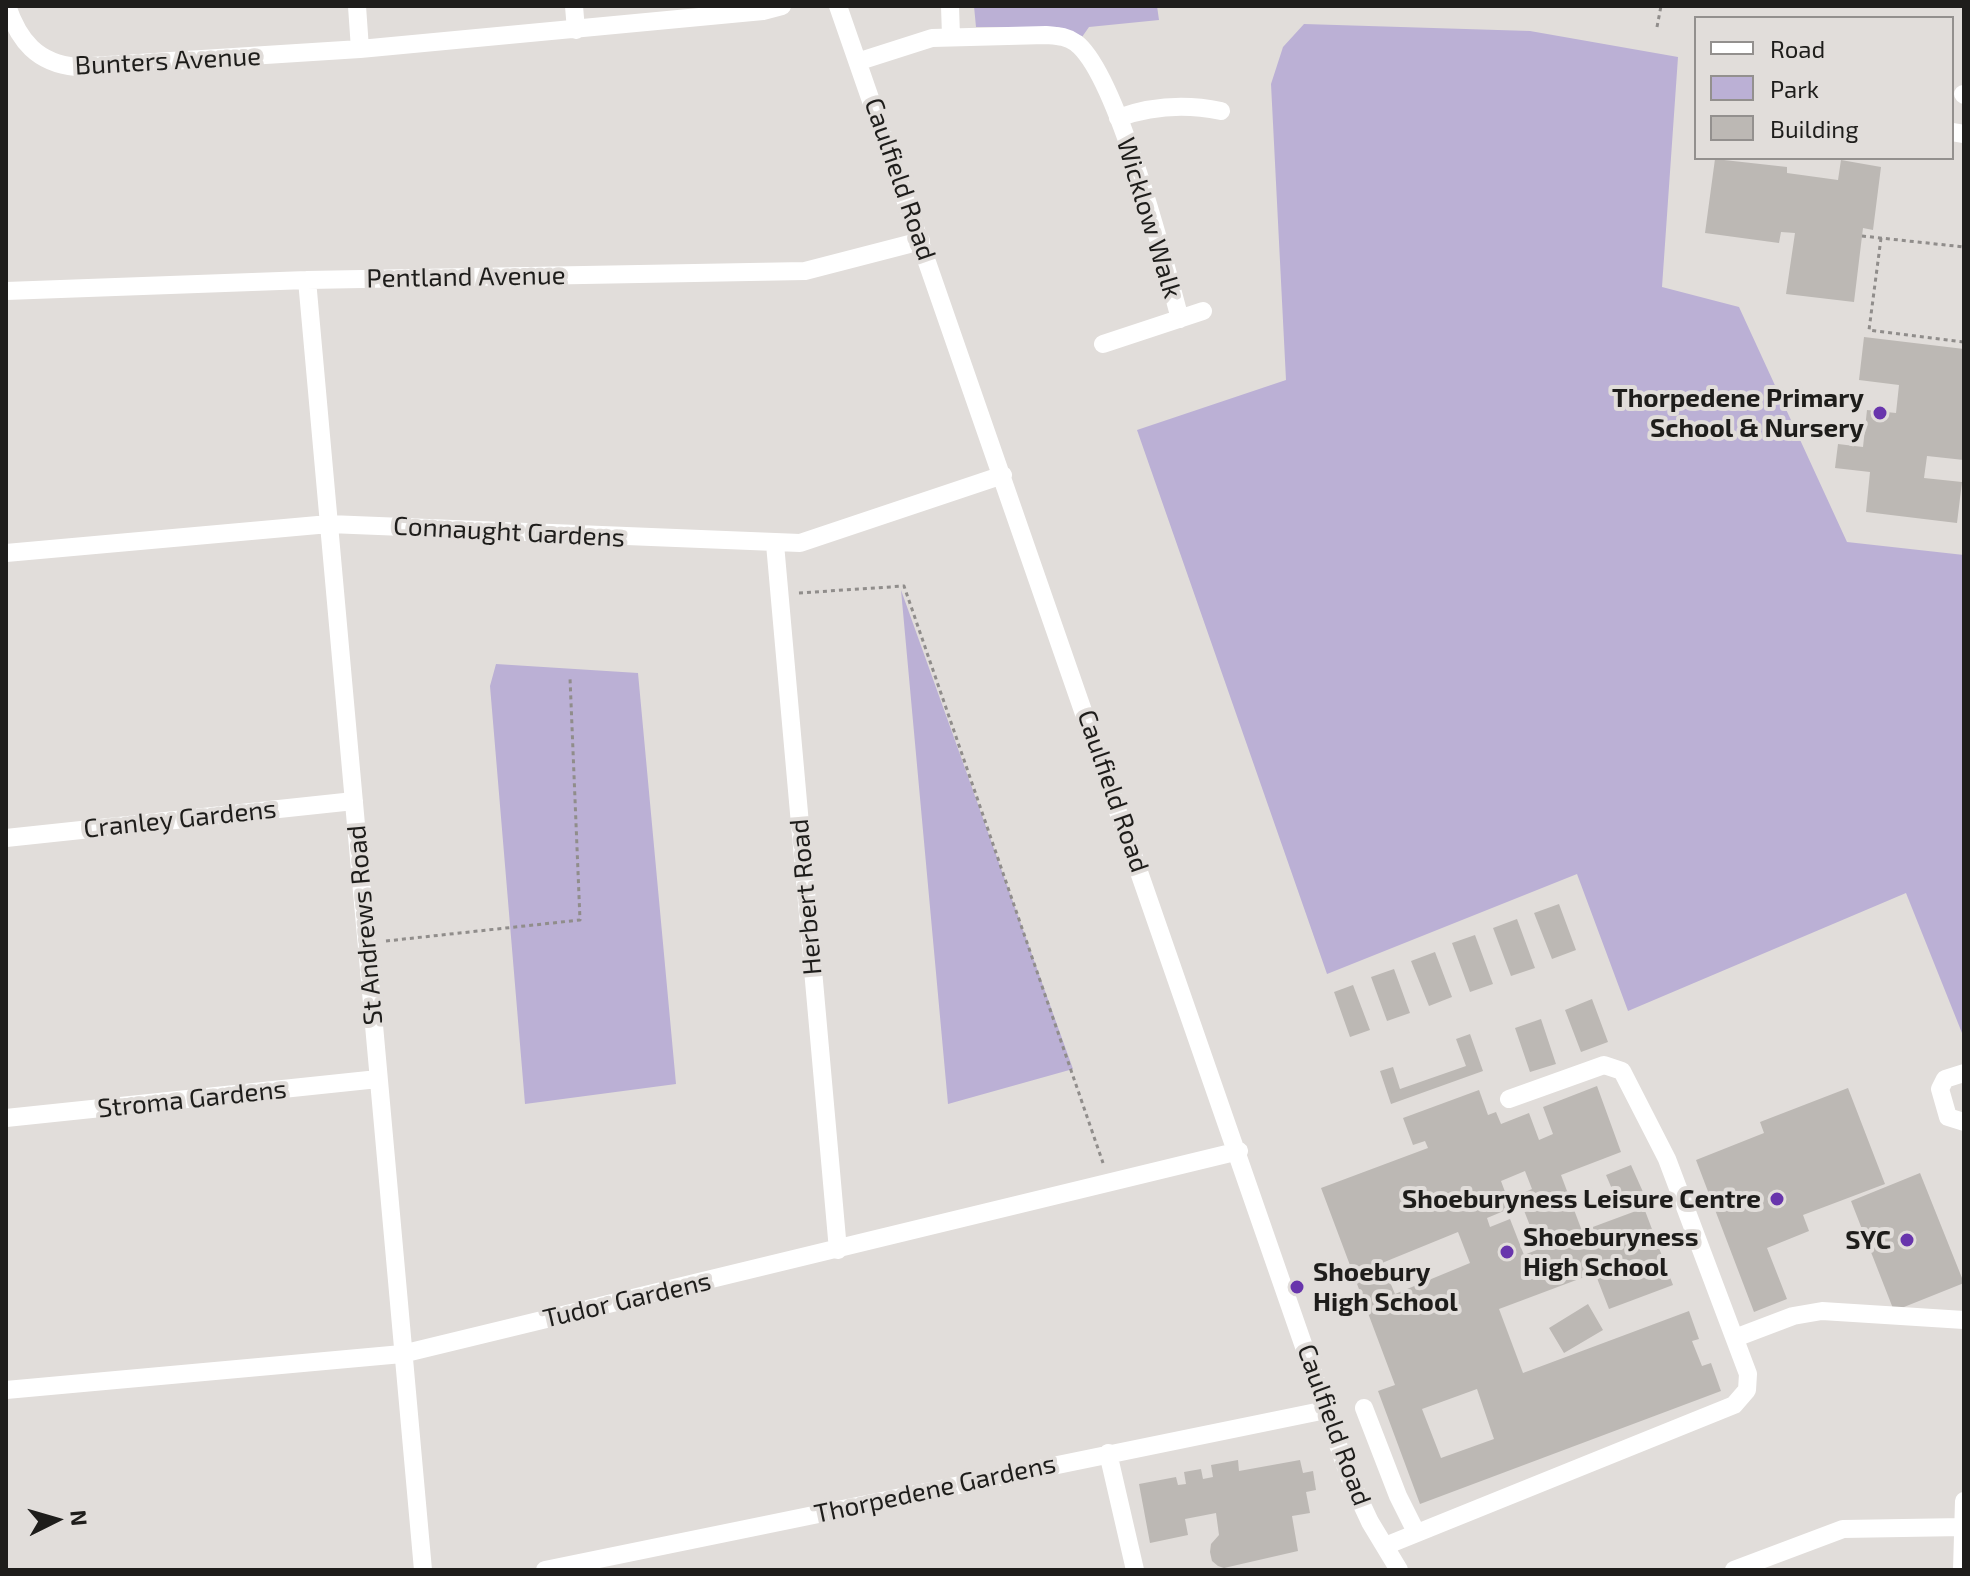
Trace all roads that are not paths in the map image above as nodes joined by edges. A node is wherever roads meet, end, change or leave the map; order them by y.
1 (7, 6) edge
2 (357, 6) edge
3 (574, 6) edge
4 (782, 6) edge
5 (838, 6) edge
6 (950, 6) edge
7 (576, 30) junction
8 (951, 36) junction
9 (14, 41) edge
10 (360, 49) junction
11 (860, 61) junction
12 (1221, 111) dead end
13 (1118, 118) junction
14 (921, 241) junction
15 (307, 280) junction
16 (6, 291) edge
17 (1203, 311) dead end
18 (1180, 319) junction
19 (1103, 344) dead end
20 (1003, 475) junction
21 (329, 524) junction
22 (775, 544) junction
23 (6, 553) edge
24 (354, 801) junction
25 (6, 838) edge
26 (1964, 1073) edge
27 (378, 1079) junction
28 (1509, 1099) dead end
29 (6, 1118) edge
30 (1964, 1122) edge
31 (1239, 1151) junction
32 (838, 1250) junction
33 (1964, 1320) edge
34 (1735, 1338) junction
35 (402, 1354) junction
36 (6, 1390) edge
37 (1364, 1408) dead end
38 (1326, 1410) junction
39 (1108, 1453) junction
40 (1964, 1501) edge
41 (1963, 1527) edge
42 (1416, 1532) junction
43 (1385, 1546) junction
44 (423, 1570) edge
45 (545, 1570) edge
46 (1135, 1570) edge
47 (1399, 1570) edge
48 (1734, 1570) edge
49 (1962, 1570) edge

1 - 9 street, Bunters Avenue
2 - 10 street
3 - 7 street
4 - 7 street, Bunters Avenue
5 - 11 street, Caulfield Road
6 - 8 street
7 - 10 street, Bunters Avenue
8 - 11 street, Wicklow Walk
8 - 13 street, Wicklow Walk
9 - 10 street, Bunters Avenue
11 - 14 street, Caulfield Road
12 - 13 street, Wicklow Walk
13 - 18 street, Wicklow Walk
14 - 15 street, Pentland Avenue
14 - 20 street, Caulfield Road
15 - 16 street, Pentland Avenue
15 - 21 street, St Andrews Road
17 - 18 street
18 - 19 street
20 - 22 street, Connaught Gardens
20 - 31 street, Caulfield Road
21 - 22 street, Connaught Gardens
21 - 23 street, Connaught Gardens
21 - 24 street, St Andrews Road
22 - 32 street, Herbert Road
24 - 25 street, Cranley Gardens
24 - 27 street, St Andrews Road
26 - 30 street
27 - 29 street, Stroma Gardens
27 - 35 street, St Andrews Road
28 - 34 street
31 - 32 street, Tudor Gardens
31 - 38 street, Caulfield Road
32 - 35 street, Tudor Gardens
33 - 34 street
34 - 42 street
35 - 36 street, Tudor Gardens
35 - 44 street, St Andrews Road
37 - 42 street
38 - 39 street, Thorpedene Gardens
38 - 43 street, Caulfield Road
39 - 45 street, Thorpedene Gardens
39 - 46 street
40 - 41 street
41 - 48 street
41 - 49 street
42 - 43 street
43 - 47 street, Caulfield Road

